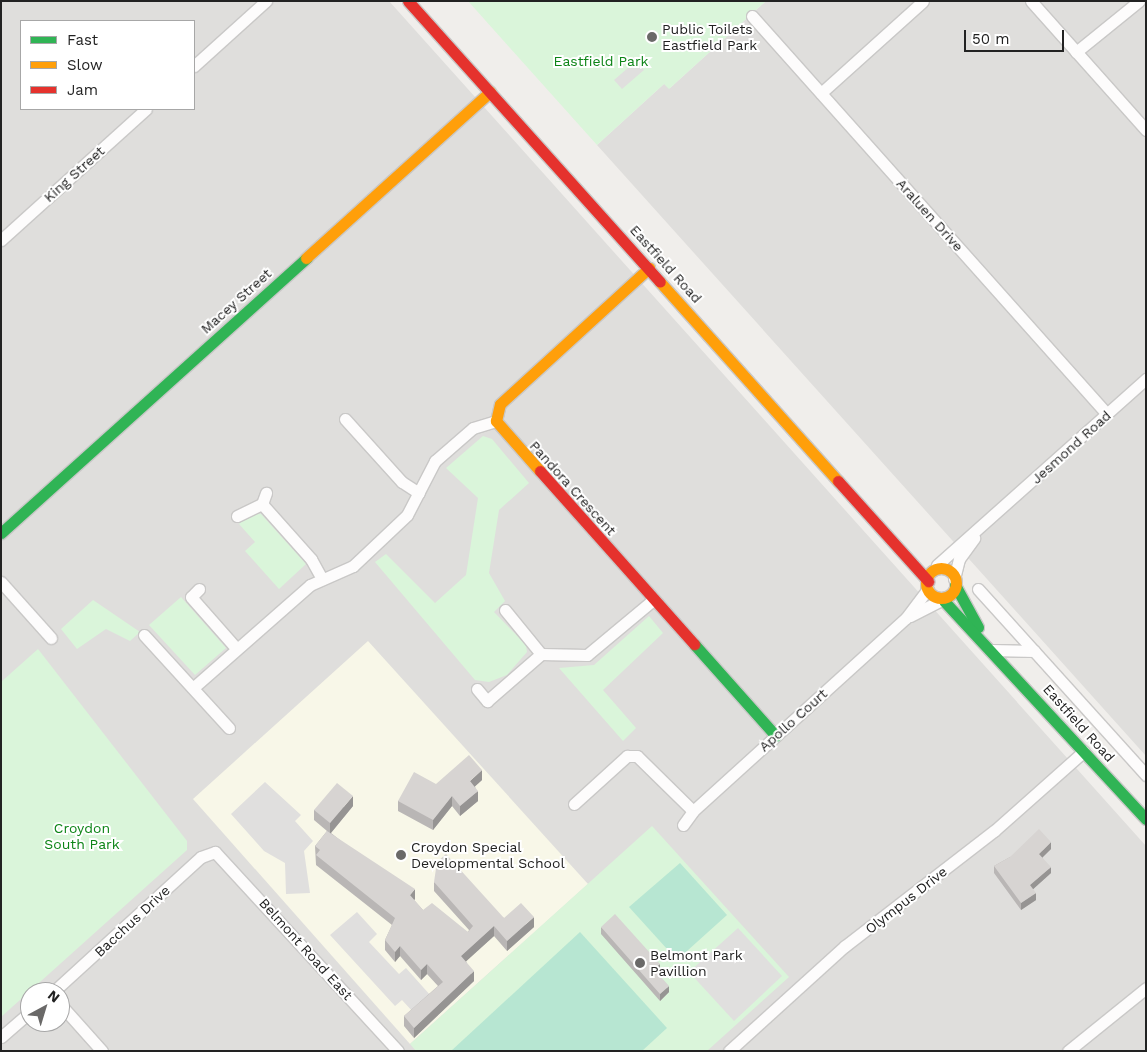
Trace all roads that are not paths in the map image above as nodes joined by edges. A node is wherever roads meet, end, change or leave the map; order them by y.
1 (266, 1) edge
2 (408, 1) edge
3 (923, 1) edge
4 (1031, 1) edge
5 (1139, 1) edge
6 (752, 16) dead end
7 (1076, 52) junction
8 (195, 65) edge
9 (490, 92) junction
10 (821, 93) junction
11 (145, 110) edge
12 (1146, 130) edge
13 (1, 240) edge
14 (649, 268) junction
15 (1146, 380) edge
16 (1107, 414) junction
17 (345, 419) dead end
18 (496, 421) junction
19 (419, 493) junction
20 (996, 515) junction
21 (237, 516) dead end
22 (1, 533) edge
23 (901, 547) junction
24 (937, 565) junction
25 (322, 579) junction
26 (1, 582) edge
27 (954, 582) junction
28 (928, 585) junction
29 (199, 589) dead end
30 (978, 589) dead end
31 (653, 600) junction
32 (942, 601) junction
33 (505, 608) dead end
34 (906, 618) junction
35 (144, 636) dead end
36 (51, 638) dead end
37 (236, 648) junction
38 (991, 648) junction
39 (1034, 651) junction
40 (540, 654) junction
41 (194, 687) junction
42 (477, 689) dead end
43 (229, 728) dead end
44 (776, 736) junction
45 (1084, 751) junction
46 (1146, 774) edge
47 (574, 804) dead end
48 (693, 811) junction
49 (1146, 820) edge
50 (683, 825) dead end
51 (212, 852) joint
52 (64, 982) edge
53 (1146, 988) edge
54 (70, 1015) edge
55 (20, 1021) edge
56 (1, 1037) edge
57 (102, 1051) edge
58 (398, 1051) edge
59 (729, 1051) edge
60 (1068, 1051) edge

1 - 8 street
2 - 9 street, Eastfield Road
3 - 10 street
4 - 7 street
5 - 7 street
6 - 10 street, Araluen Drive
7 - 12 street
9 - 14 street, Eastfield Road
9 - 22 street, Macey Street
10 - 16 street, Araluen Drive
11 - 13 street, King Street
14 - 18 street
14 - 23 street, Eastfield Road
15 - 16 street, Jesmond Road
16 - 20 street, Jesmond Road
17 - 19 street
18 - 19 street
18 - 31 street, Pandora Crescent
19 - 25 street
20 - 24 street, Jesmond Road
20 - 27 street, Jesmond Road
21 - 25 street
23 - 24 street, Eastfield Road
23 - 28 street, Eastfield Road
24 - 27 street, Eastfield Road
24 - 28 street
25 - 37 street
26 - 36 street
27 - 32 street
27 - 38 street, Eastfield Road
28 - 32 street, Eastfield Road
28 - 34 street, Apollo Court
29 - 37 street
30 - 39 street
31 - 40 street
31 - 44 street, Pandora Crescent
32 - 34 street, Apollo Court
32 - 38 street, Eastfield Road
33 - 40 street
34 - 44 street, Apollo Court
35 - 41 street
37 - 41 street
38 - 39 street
38 - 45 street, Eastfield Road
39 - 46 street
40 - 42 street
41 - 43 street
44 - 48 street, Apollo Court
45 - 49 street, Eastfield Road
45 - 59 street, Olympus Drive
47 - 48 street
48 - 50 street, Apollo Court
51 - 52 street, Bacchus Drive
51 - 58 street, Belmont Road East
53 - 60 street
54 - 57 street
55 - 56 street

